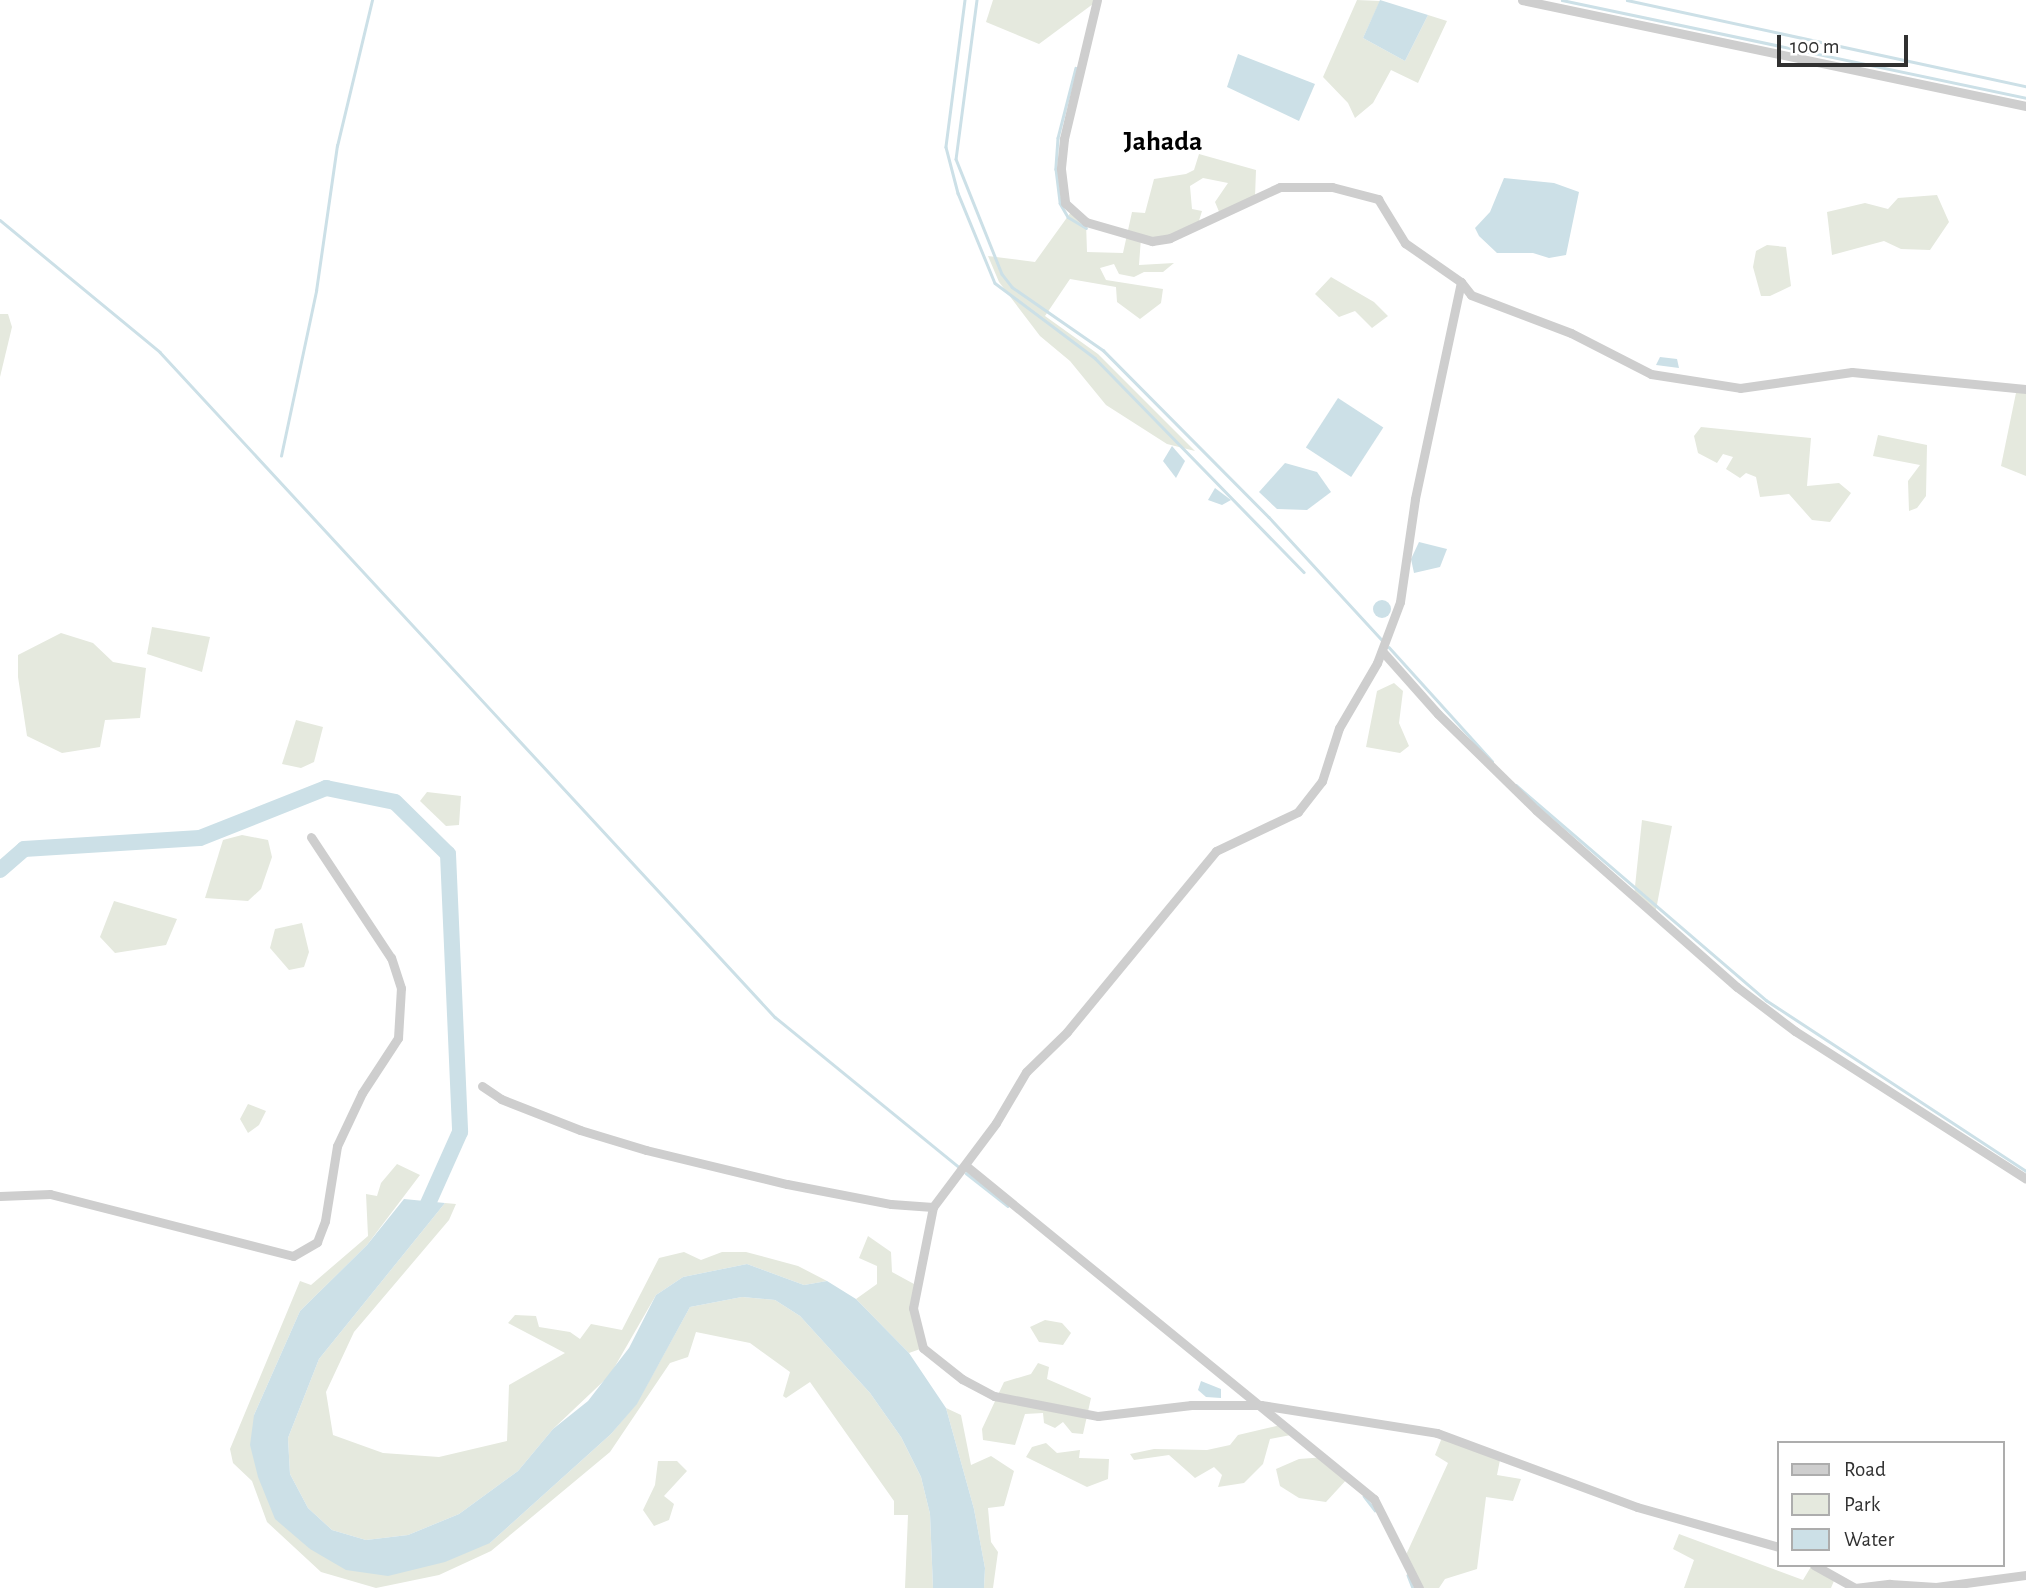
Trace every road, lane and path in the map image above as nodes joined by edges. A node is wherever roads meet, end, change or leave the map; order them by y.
1 (1097, 0) edge
2 (1522, 0) edge
3 (2026, 106) edge
4 (1461, 282) junction
5 (2026, 389) edge
6 (1382, 651) junction
7 (311, 837) dead end
8 (482, 1086) dead end
9 (965, 1165) junction
10 (2026, 1179) edge
11 (0, 1196) edge
12 (933, 1207) junction
13 (1261, 1405) junction
14 (1778, 1548) edge
15 (1818, 1567) edge
16 (2026, 1575) edge
17 (1419, 1588) edge

1 - 4 street
2 - 3 street
4 - 5 street
4 - 6 street
6 - 9 street
6 - 10 street
7 - 11 street
8 - 12 street
9 - 12 street
9 - 13 street
12 - 13 street
13 - 14 street
13 - 17 street
15 - 16 street

